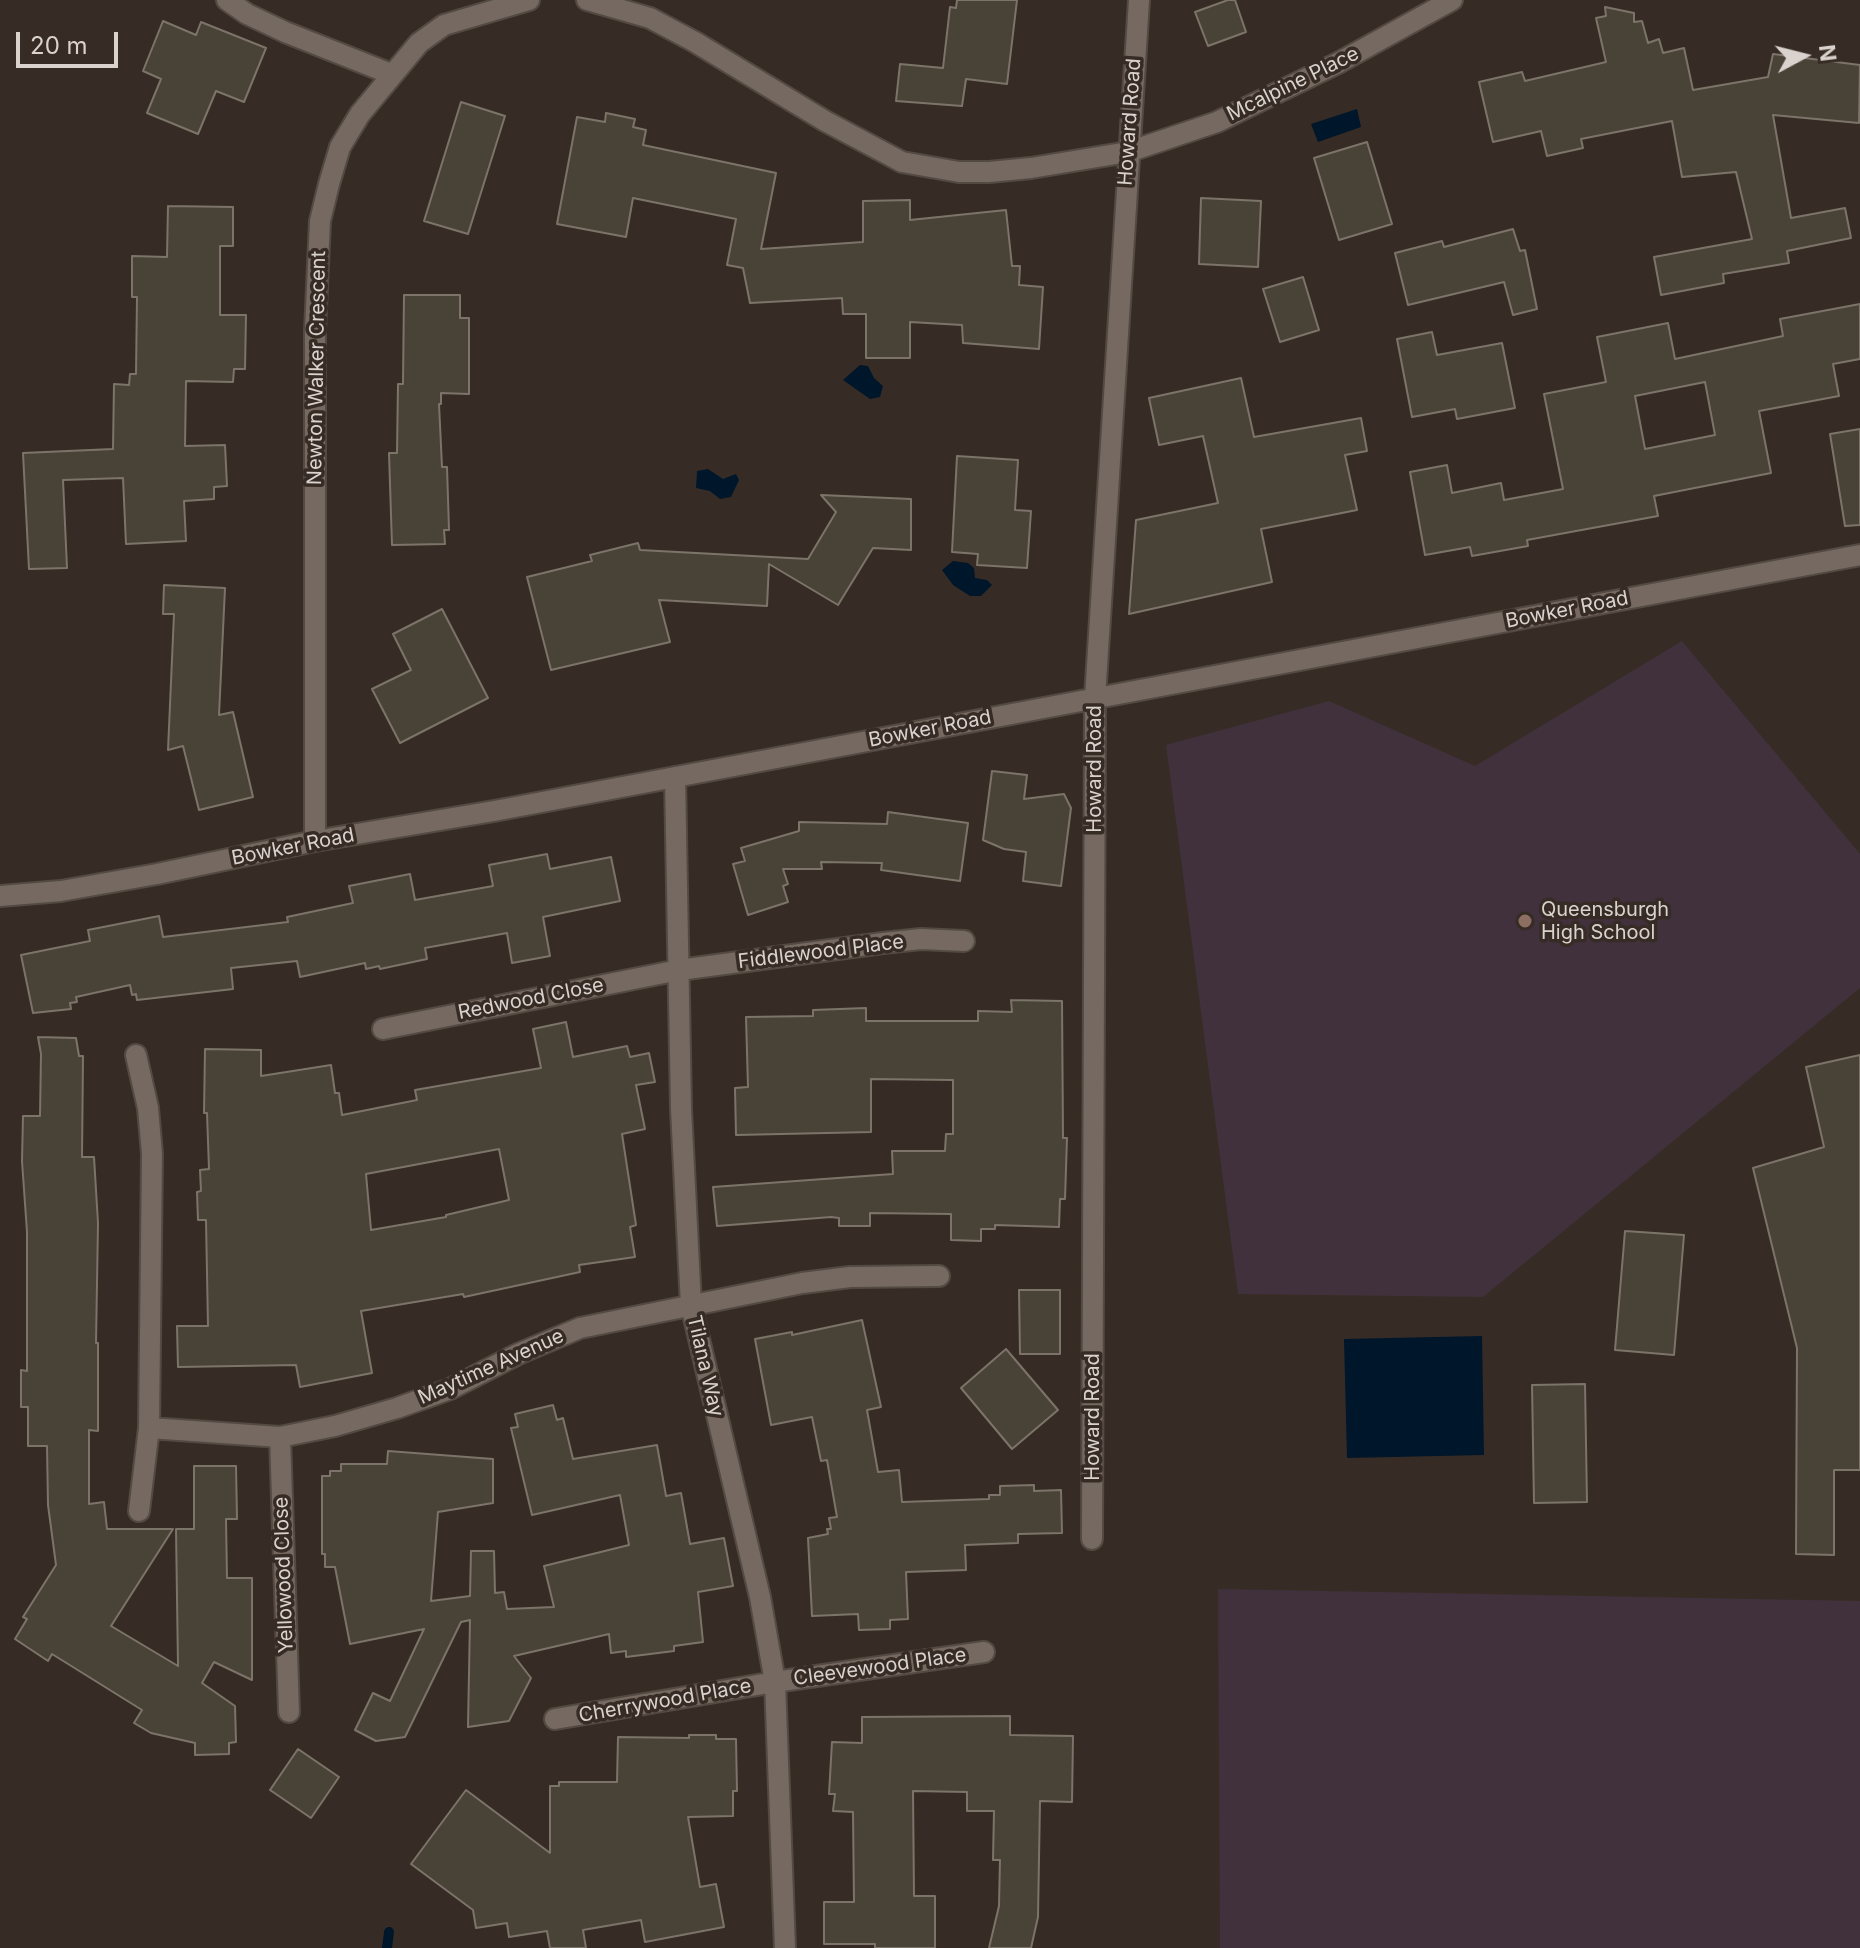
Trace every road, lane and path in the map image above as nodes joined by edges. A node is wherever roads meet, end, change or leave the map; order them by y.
1 (227, 0) edge
2 (529, 0) edge
3 (587, 0) edge
4 (1139, 0) edge
5 (1452, 0) edge
6 (391, 74) junction
7 (1128, 152) junction
8 (1860, 555) edge
9 (1095, 698) junction
10 (675, 777) junction
11 (315, 841) junction
12 (0, 896) edge
13 (964, 941) dead end
14 (679, 970) junction
15 (383, 1029) dead end
16 (136, 1055) dead end
17 (939, 1276) dead end
18 (691, 1305) junction
19 (149, 1428) junction
20 (280, 1437) junction
21 (139, 1511) dead end
22 (1092, 1539) dead end
23 (984, 1652) dead end
24 (775, 1682) junction
25 (289, 1712) dead end
26 (555, 1719) dead end
27 (785, 1948) edge

1 - 6 street
2 - 6 street, Newton Walker Crescent
3 - 7 street
4 - 7 street, Howard Road
5 - 7 street, Mcalpine Place
6 - 11 street, Newton Walker Crescent
7 - 9 street, Howard Road
8 - 9 street, Bowker Road
9 - 10 street, Bowker Road
9 - 22 street, Howard Road
10 - 11 street, Bowker Road
10 - 14 street, Tilana Way
11 - 12 street, Bowker Road
13 - 14 street, Fiddlewood Place
14 - 15 street, Redwood Close
14 - 18 street, Tilana Way
16 - 19 street
17 - 18 street, Maytime Avenue
18 - 20 street, Maytime Avenue
18 - 24 street, Tilana Way
19 - 20 street, Maytime Avenue
19 - 21 street
20 - 25 street, Yellowood Close
23 - 24 street, Cleevewood Place
24 - 26 street, Cherrywood Place
24 - 27 street, Tilana Way

